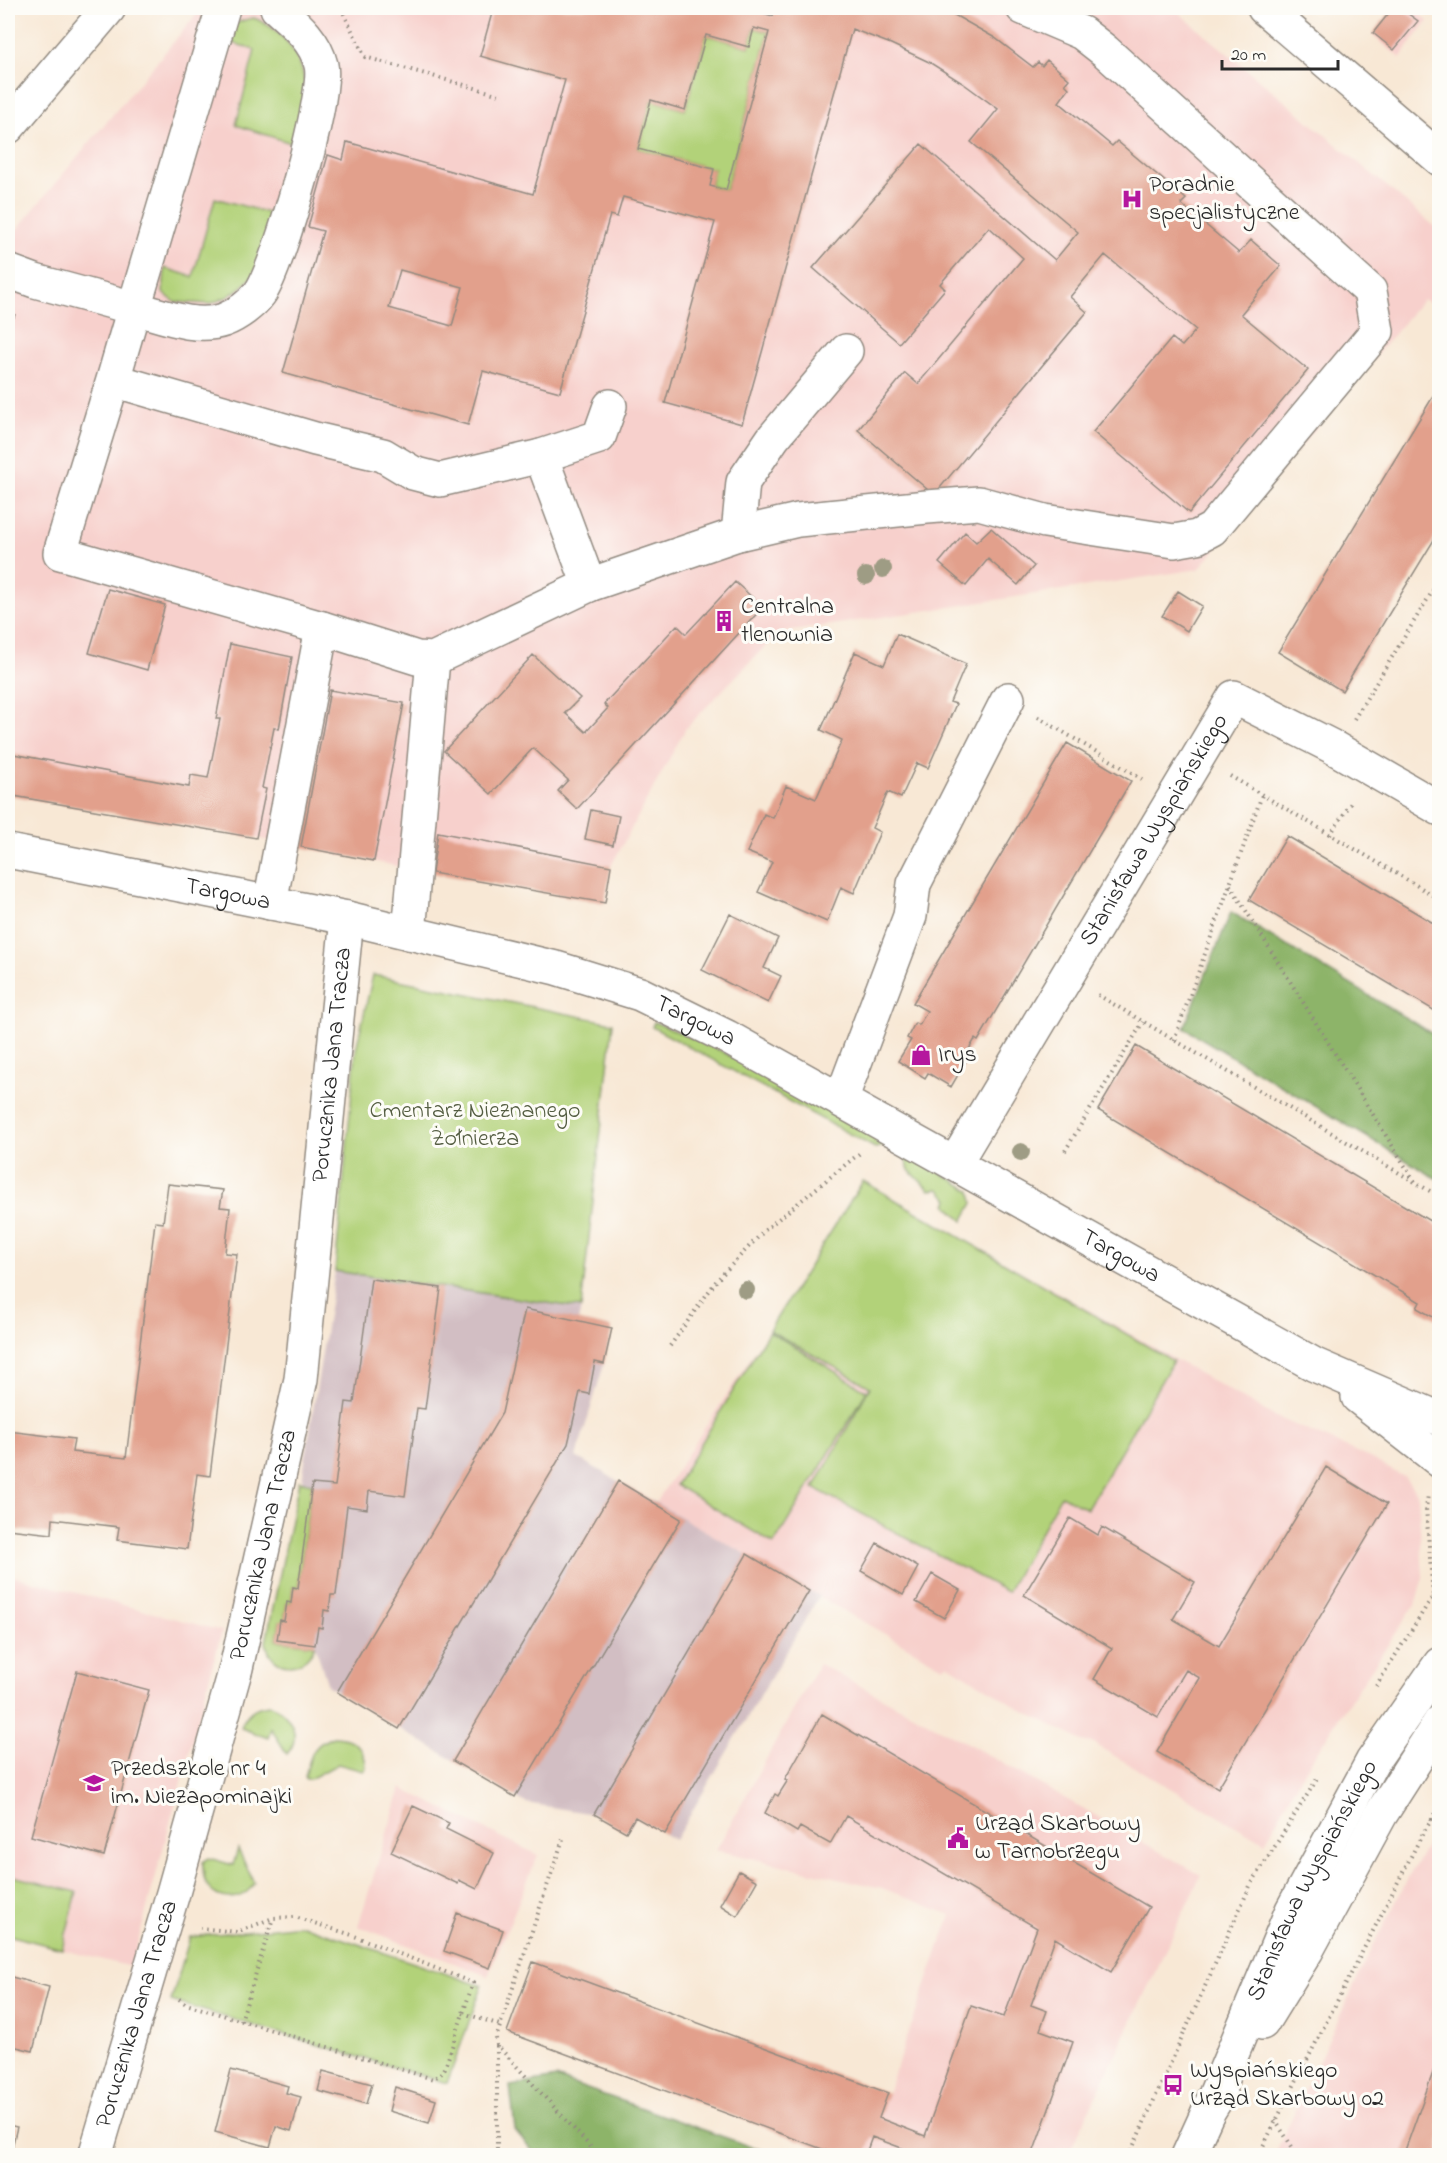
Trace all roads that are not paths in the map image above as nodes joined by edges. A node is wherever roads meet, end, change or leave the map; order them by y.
1 (108, 8) edge
2 (223, 8) edge
3 (277, 8) edge
4 (1023, 8) edge
5 (1264, 8) edge
6 (8, 127) edge
7 (1440, 159) edge
8 (8, 271) edge
9 (134, 308) junction
10 (846, 351) dead end
11 (113, 380) junction
12 (610, 406) dead end
13 (541, 456) junction
14 (738, 534) junction
15 (589, 585) junction
16 (322, 628) junction
17 (433, 659) junction
18 (1008, 699) road end
19 (1440, 809) edge
20 (8, 851) edge
21 (270, 903) junction
22 (347, 918) junction
23 (409, 933) junction
24 (841, 1100) junction
25 (955, 1163) junction
26 (1316, 1365) junction
27 (1440, 1419) edge
28 (1434, 1475) edge
29 (1440, 1664) edge
30 (1440, 1722) edge
31 (1208, 2112) junction
32 (95, 2156) edge
33 (1188, 2156) edge

1 - 6 street
2 - 9 street
3 - 9 street
4 - 14 street
5 - 7 street
8 - 9 street
9 - 11 street
10 - 14 street
11 - 13 street
11 - 16 street
12 - 13 street
13 - 15 street
14 - 15 street
15 - 17 street
16 - 17 street
16 - 21 street
17 - 23 street
18 - 24 street
19 - 25 street, Stanisława Wyspiańskiego
20 - 21 street, Targowa
21 - 22 street, Targowa
22 - 23 street, Targowa
22 - 32 street, Porucznika Jana Tracza
23 - 24 street, Targowa
24 - 25 street, Targowa
25 - 26 street, Targowa
26 - 27 street, Targowa
26 - 28 street, Targowa
29 - 31 street, Stanisława Wyspiańskiego
30 - 31 street, Stanisława Wyspiańskiego
31 - 33 street, Stanisława Wyspiańskiego

